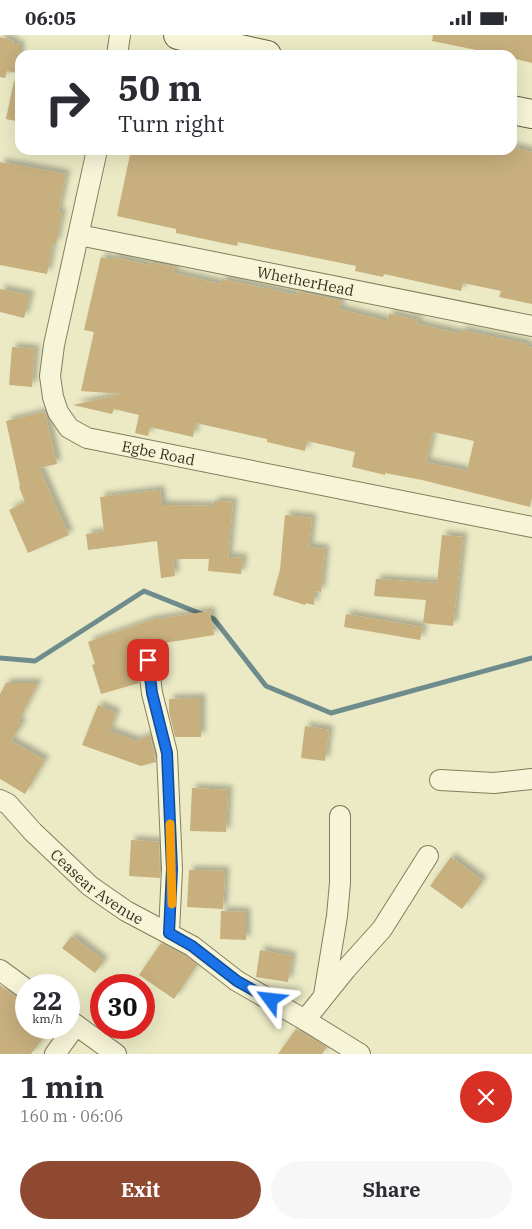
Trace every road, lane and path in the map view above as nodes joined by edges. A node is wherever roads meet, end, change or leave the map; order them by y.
1 (120, 35) edge
2 (178, 35) edge
3 (118, 50) edge
4 (245, 50) edge
5 (517, 111) edge
6 (532, 115) edge
7 (96, 155) edge
8 (79, 235) junction
9 (532, 326) edge
10 (532, 527) edge
11 (148, 660) dead end
12 (532, 779) edge
13 (440, 780) dead end
14 (0, 800) edge
15 (340, 816) dead end
16 (428, 856) dead end
17 (169, 933) junction
18 (0, 970) edge
19 (15, 981) edge
20 (324, 997) junction
21 (305, 1020) junction
22 (80, 1028) edge
23 (63, 1039) edge
24 (55, 1054) edge
25 (116, 1054) edge
26 (360, 1054) edge

1 - 3 street
2 - 4 street
5 - 6 street
7 - 8 street, Egbe Road
8 - 9 street, WhetherHead
8 - 10 street, Egbe Road
11 - 17 street
12 - 13 street
14 - 17 street, Ceasear Avenue
15 - 20 street
16 - 20 street
17 - 21 street, Ceasear Avenue
18 - 19 street
20 - 21 street
21 - 26 street, Ceasear Avenue
22 - 25 street
23 - 24 street

